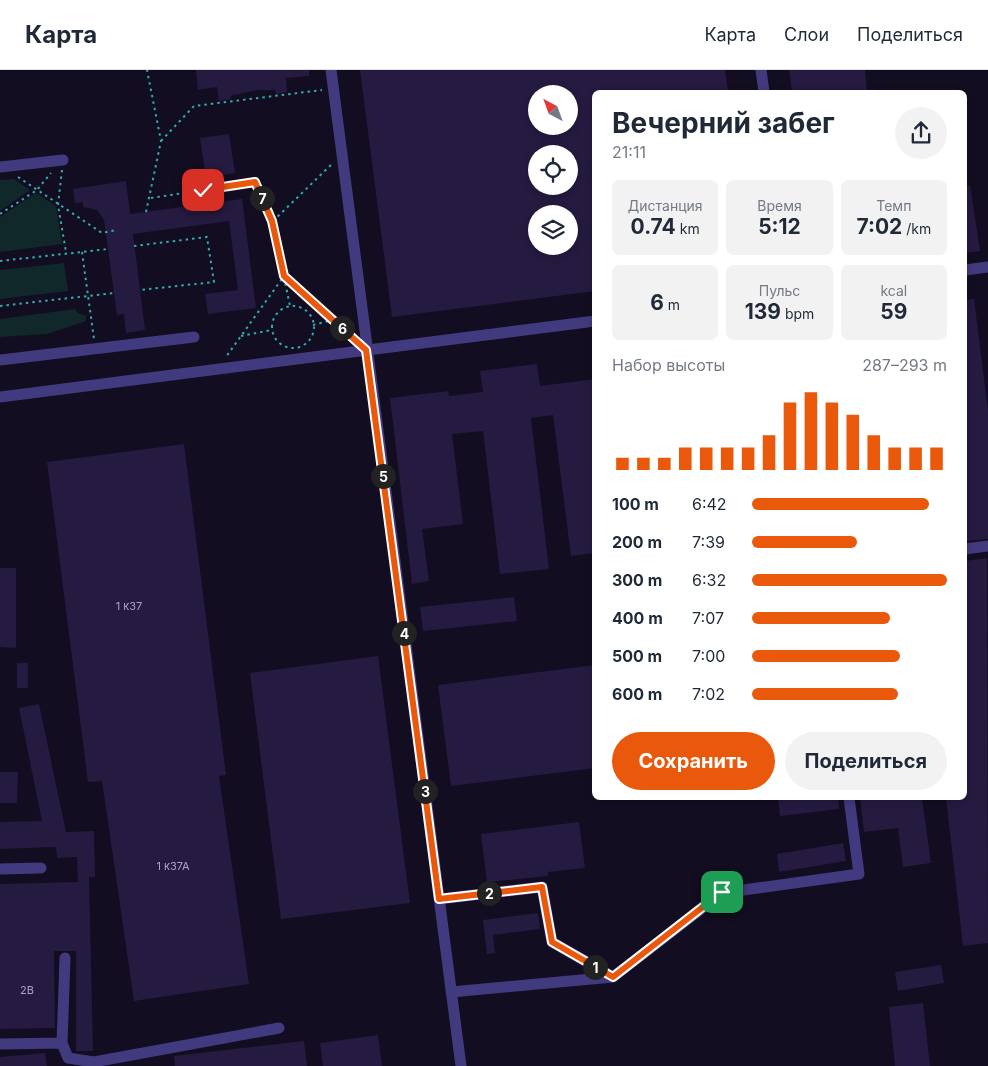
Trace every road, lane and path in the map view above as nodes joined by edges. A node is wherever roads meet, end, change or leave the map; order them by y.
1 (147, 70) edge
2 (331, 70) edge
3 (761, 70) edge
4 (333, 88) junction
5 (764, 90) edge
6 (161, 141) junction
7 (342, 155) junction
8 (63, 160) junction
9 (2, 167) edge
10 (37, 190) junction
11 (151, 198) junction
12 (58, 206) junction
13 (146, 212) dead end
14 (0, 214) edge
15 (272, 221) junction
16 (116, 230) dead end
17 (134, 246) dead end
18 (108, 249) dead end
19 (66, 252) junction
20 (82, 252) junction
21 (0, 261) edge
22 (988, 266) edge
23 (967, 270) edge
24 (284, 276) junction
25 (140, 290) dead end
26 (114, 293) dead end
27 (89, 295) junction
28 (0, 306) edge
29 (290, 306) junction
30 (333, 320) junction
31 (592, 321) edge
32 (313, 325) junction
33 (272, 330) junction
34 (242, 336) junction
35 (194, 337) dead end
36 (96, 349) junction
37 (366, 350) junction
38 (0, 360) edge
39 (218, 369) junction
40 (0, 397) edge
41 (988, 546) edge
42 (967, 549) edge
43 (849, 800) edge
44 (41, 868) dead end
45 (0, 869) edge
46 (439, 899) junction
47 (65, 958) dead end
48 (613, 977) junction
49 (451, 992) junction
50 (279, 1028) dead end
51 (62, 1043) junction
52 (0, 1044) edge
53 (461, 1066) edge

1 - 6 path
2 - 4 lane
3 - 5 lane
4 - 6 path
4 - 7 lane
6 - 11 path
7 - 15 path
7 - 37 lane
8 - 9 lane
8 - 10 path
8 - 12 path
9 - 10 path
10 - 12 path
10 - 14 path
11 - 13 path
11 - 15 path
12 - 16 path
12 - 19 path
15 - 24 path
17 - 25 path
18 - 20 path
19 - 20 path
19 - 21 path
20 - 27 path
22 - 23 lane
24 - 29 path
24 - 30 path
24 - 34 path
26 - 27 path
27 - 28 path
27 - 36 path
29 - 32 path
29 - 33 path
30 - 32 path
30 - 37 path
31 - 37 lane
32 - 33 path
33 - 34 path
34 - 39 path
35 - 36 lane
36 - 38 lane
37 - 39 lane
37 - 46 lane
39 - 40 lane
41 - 42 lane
43 - 48 lane
44 - 45 lane
46 - 48 lane
46 - 49 lane
47 - 51 lane
48 - 49 lane
49 - 53 lane
50 - 51 lane
51 - 52 lane

